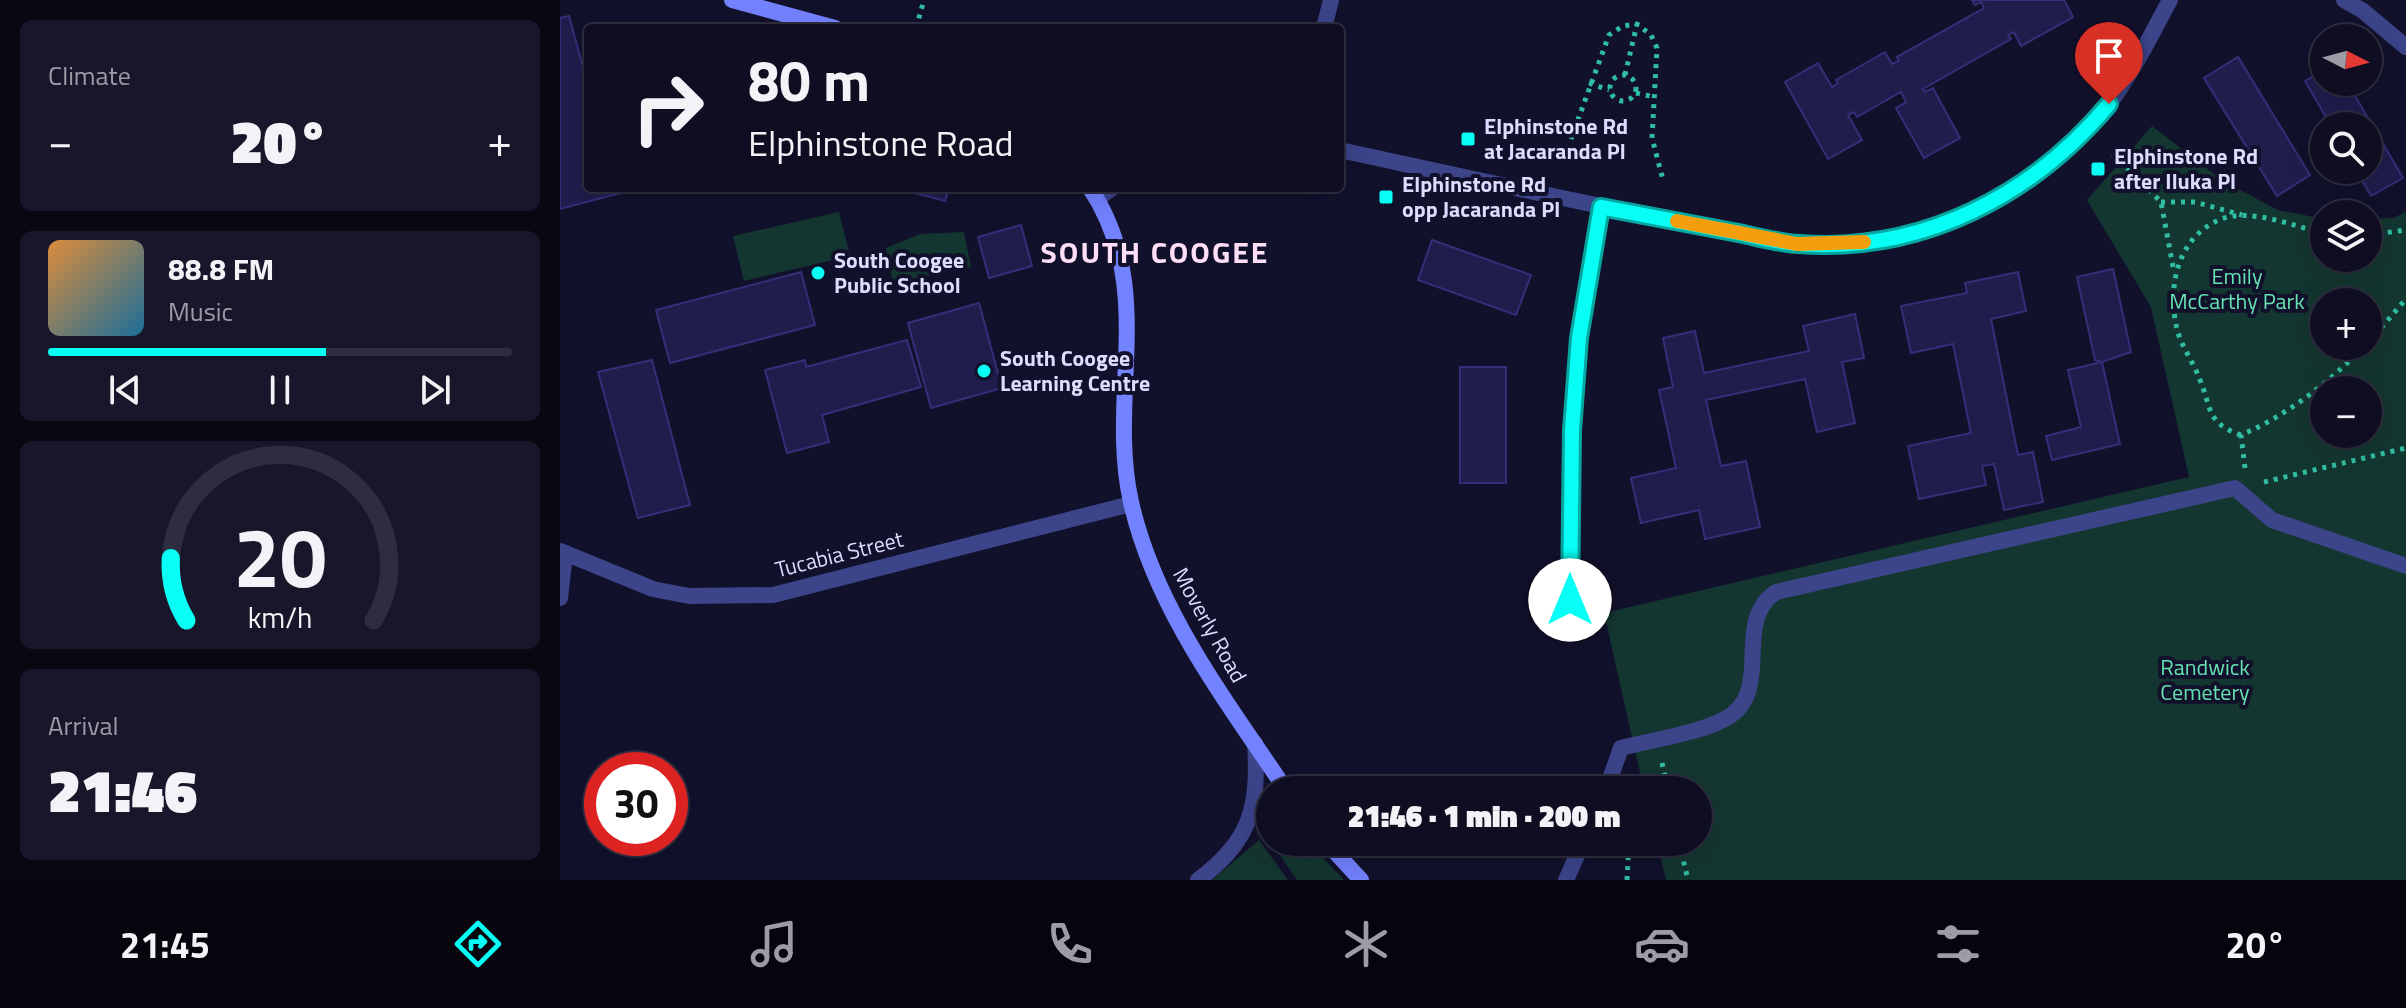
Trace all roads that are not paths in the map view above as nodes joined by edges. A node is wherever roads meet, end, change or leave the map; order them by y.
1 (732, 0) edge
2 (1331, 0) edge
3 (2170, 0) edge
4 (2344, 0) edge
5 (820, 24) edge
6 (1325, 24) edge
7 (2406, 47) edge
8 (1344, 151) edge
9 (1094, 194) edge
10 (1601, 207) junction
11 (1131, 504) junction
12 (562, 552) edge
13 (2406, 566) edge
14 (560, 598) edge
15 (1570, 600) dead end
16 (1255, 743) junction
17 (1277, 776) edge
18 (1611, 776) edge
19 (1339, 856) edge
20 (1577, 856) edge
21 (1198, 880) edge
22 (1361, 880) edge
23 (1566, 880) edge

1 - 5 street
2 - 6 street
3 - 10 street
4 - 7 street
8 - 10 street
9 - 11 street, Moverly Road
10 - 15 street
11 - 12 street, Tucabia Street
11 - 16 street, Moverly Road
12 - 14 street
13 - 18 street
16 - 17 street, Moverly Road
16 - 21 street
19 - 22 street
20 - 23 street

